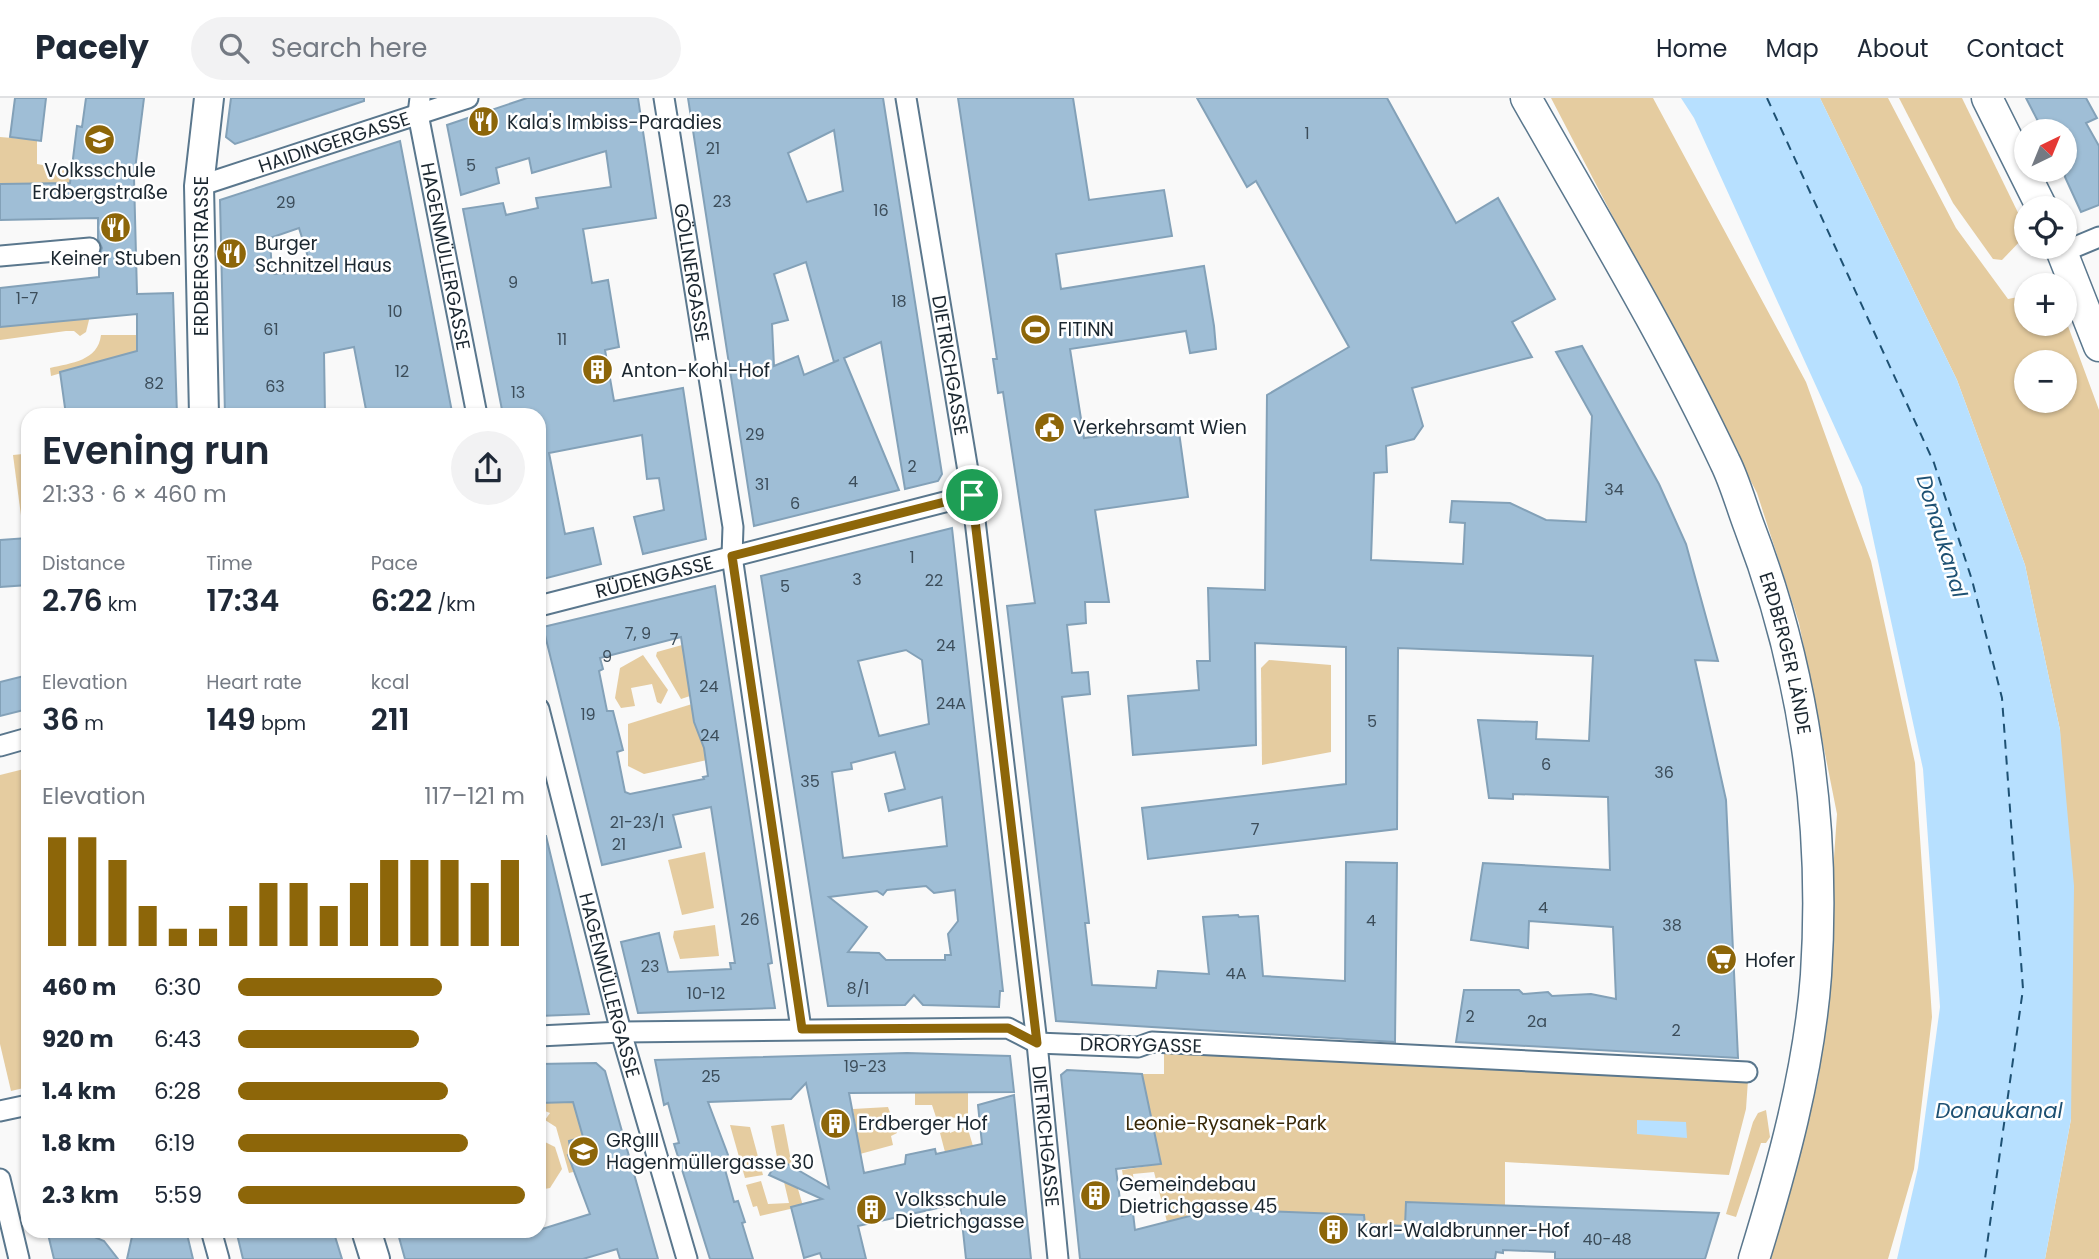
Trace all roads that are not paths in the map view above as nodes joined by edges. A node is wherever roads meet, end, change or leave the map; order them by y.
1 (209, 98) edge
2 (468, 98) edge
3 (664, 98) edge
4 (906, 98) edge
5 (1526, 98) edge
6 (1987, 98) edge
7 (419, 106) edge
8 (199, 186) junction
9 (2036, 196) edge
10 (2099, 237) edge
11 (2077, 244) edge
12 (90, 248) dead end
13 (0, 256) edge
14 (2065, 259) edge
15 (2099, 346) edge
16 (204, 408) edge
17 (476, 408) edge
18 (972, 495) junction
19 (732, 556) junction
20 (546, 604) edge
21 (546, 737) edge
22 (21, 740) edge
23 (0, 746) edge
24 (802, 1029) junction
25 (621, 1032) junction
26 (546, 1036) edge
27 (1037, 1043) junction
28 (1746, 1072) dead end
29 (21, 1106) edge
30 (0, 1111) edge
31 (0, 1179) edge
32 (213, 1238) edge
33 (368, 1238) edge
34 (19, 1259) edge
35 (219, 1259) edge
36 (375, 1259) edge
37 (687, 1259) edge
38 (1058, 1259) edge
39 (1754, 1259) edge

1 - 8 street, ERDBERGSTRASSE
2 - 7 street, HAIDINGERGASSE
3 - 19 street, GÖLLNERGASSE
4 - 18 street, DIETRICHGASSE
5 - 39 main road, ERDBERGER LÄNDE
6 - 9 main road
7 - 8 street, HAIDINGERGASSE
7 - 17 street, HAGENMÜLLERGASSE
8 - 16 street, ERDBERGSTRASSE
10 - 11 street
12 - 13 street
14 - 15 main road
18 - 19 street, RÜDENGASSE
18 - 27 street, DIETRICHGASSE
19 - 20 street, RÜDENGASSE
19 - 24 street, GÖLLNERGASSE
21 - 25 street, HAGENMÜLLERGASSE
22 - 23 street
24 - 25 street, DRORYGASSE
24 - 27 street, DRORYGASSE
25 - 26 street, DRORYGASSE
25 - 37 street, HAGENMÜLLERGASSE
27 - 28 street, DRORYGASSE
27 - 38 street, DIETRICHGASSE
29 - 30 street
31 - 34 street
32 - 35 street
33 - 36 street

